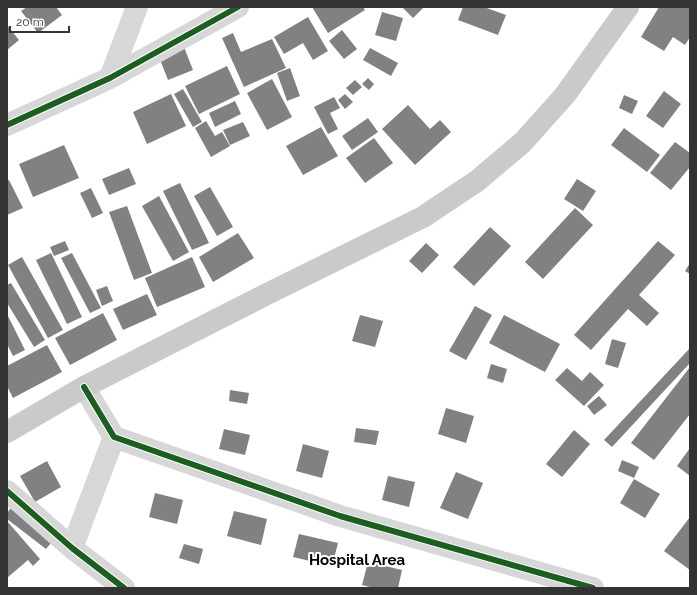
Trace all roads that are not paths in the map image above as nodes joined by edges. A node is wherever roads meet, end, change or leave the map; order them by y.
1 (137, 7) edge
2 (238, 7) edge
3 (628, 7) edge
4 (110, 78) junction
5 (12, 117) edge
6 (84, 387) junction
7 (7, 432) edge
8 (114, 437) junction
9 (7, 491) edge
10 (72, 548) junction
11 (124, 588) edge
12 (593, 588) edge

1 - 4 street
2 - 4 street
3 - 6 main road
4 - 5 street
6 - 7 main road
6 - 8 street
8 - 10 street
8 - 12 street
9 - 10 street
10 - 11 street

